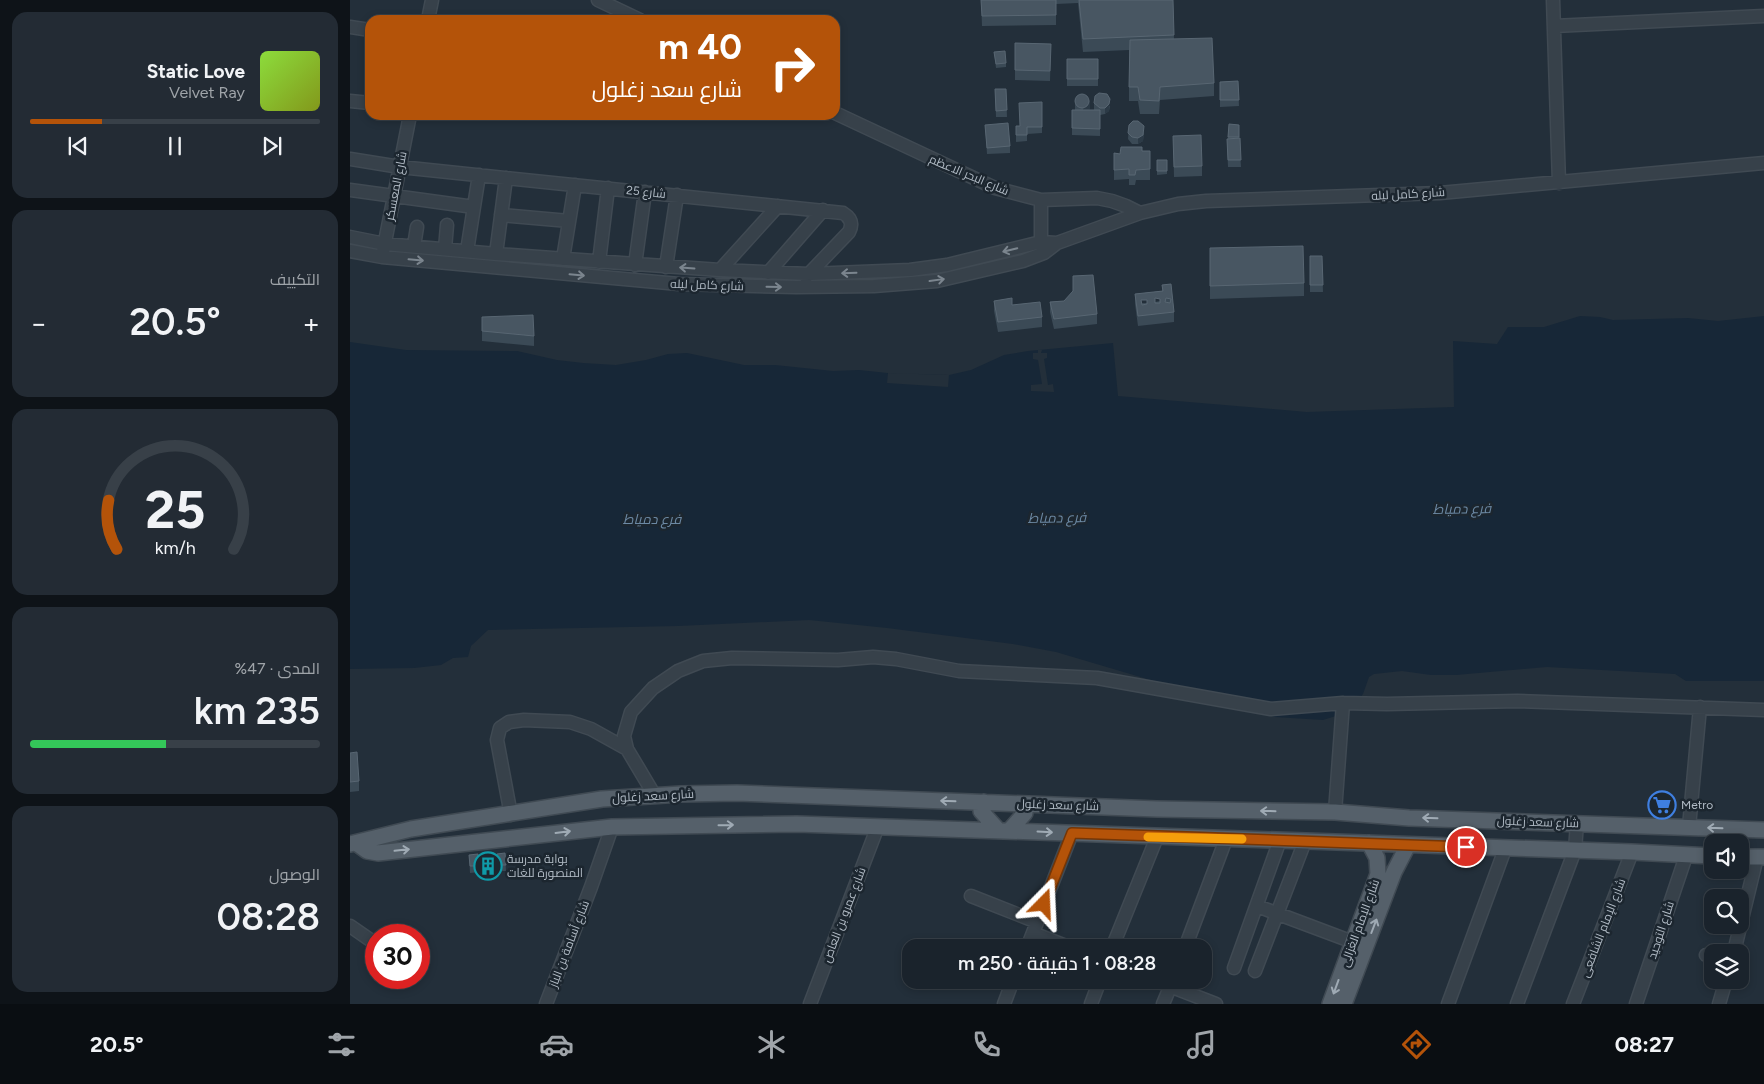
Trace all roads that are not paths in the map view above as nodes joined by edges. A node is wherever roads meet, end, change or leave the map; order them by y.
1 (432, 0) edge
2 (598, 0) edge
3 (1553, 0) edge
4 (429, 15) edge
5 (630, 15) edge
6 (1764, 16) edge
7 (1554, 26) junction
8 (350, 27) edge
9 (365, 29) edge
10 (350, 101) edge
11 (365, 103) edge
12 (840, 115) edge
13 (409, 120) edge
14 (350, 159) edge
15 (1764, 163) edge
16 (400, 167) junction
17 (479, 175) junction
18 (506, 178) junction
19 (1559, 182) junction
20 (575, 185) junction
21 (608, 188) junction
22 (350, 190) edge
23 (645, 192) junction
24 (677, 195) junction
25 (394, 196) junction
26 (1041, 200) junction
27 (778, 206) junction
28 (474, 207) junction
29 (823, 210) junction
30 (1140, 213) junction
31 (501, 216) junction
32 (569, 221) junction
33 (447, 226) dead end
34 (417, 227) dead end
35 (350, 237) edge
36 (414, 246) junction
37 (1043, 248) junction
38 (445, 249) junction
39 (383, 250) junction
40 (350, 251) edge
41 (467, 251) junction
42 (496, 254) junction
43 (563, 259) junction
44 (598, 262) junction
45 (635, 264) junction
46 (666, 266) junction
47 (720, 270) junction
48 (872, 272) junction
49 (768, 273) junction
50 (809, 274) junction
51 (874, 286) junction
52 (796, 288) junction
53 (1343, 703) junction
54 (1700, 707) junction
55 (1764, 710) edge
56 (627, 749) junction
57 (655, 796) junction
58 (984, 802) junction
59 (1023, 804) junction
60 (1335, 812) junction
61 (511, 815) junction
62 (1577, 823) junction
63 (878, 826) junction
64 (612, 827) junction
65 (1689, 827) junction
66 (1004, 830) junction
67 (1764, 830) edge
68 (1072, 833) junction
69 (1157, 837) junction
70 (1226, 838) junction
71 (1280, 840) junction
72 (1305, 841) junction
73 (1369, 843) junction
74 (1408, 845) junction
75 (352, 846) edge
76 (1505, 849) junction
77 (1575, 850) junction
78 (1632, 852) junction
79 (1686, 856) junction
80 (1704, 856) edge
81 (1760, 857) edge
82 (971, 896) dead end
83 (1257, 906) junction
84 (1277, 914) junction
85 (350, 926) edge
86 (1035, 927) junction
87 (365, 936) edge
88 (1030, 939) edge
89 (1056, 939) edge
90 (1116, 939) edge
91 (1188, 939) edge
92 (1353, 942) junction
93 (1736, 944) edge
94 (1234, 968) dead end
95 (1255, 971) dead end
96 (1007, 989) edge
97 (1097, 989) edge
98 (1169, 989) edge
99 (1184, 989) edge
100 (1723, 989) edge
101 (546, 1004) edge
102 (810, 1004) edge
103 (1004, 1004) edge
104 (1091, 1004) edge
105 (1163, 1004) edge
106 (1216, 1004) edge
107 (1330, 1004) edge
108 (1344, 1004) edge
109 (1448, 1004) edge
110 (1517, 1004) edge
111 (1573, 1004) edge
112 (1636, 1004) edge
113 (1719, 1004) edge

1 - 4 street
2 - 5 street
3 - 7 street
6 - 7 street
7 - 19 street
8 - 9 street
10 - 11 street
12 - 26 street, شارع البحر الاعظم
13 - 16 street, شارع المعسكر
14 - 16 street, شارع 25
15 - 19 street, شارع كامل ليله
16 - 17 street, شارع 25
16 - 25 street, شارع المعسكر
17 - 18 street, شارع 25
17 - 28 street
18 - 20 street, شارع 25
18 - 31 street
19 - 30 street, شارع كامل ليله
20 - 21 street, شارع 25
20 - 32 street
21 - 23 street, شارع 25
21 - 44 street
22 - 25 street
23 - 24 street, شارع 25
23 - 45 street
24 - 27 street, شارع 25
24 - 46 street
25 - 28 street
25 - 39 street, شارع المعسكر
26 - 30 street, شارع البحر الاعظم
26 - 37 street
27 - 29 street, شارع 25
27 - 47 street
28 - 41 street
29 - 49 street
29 - 50 street, شارع 25
30 - 37 street, شارع كامل ليله
31 - 32 street
31 - 42 street
32 - 43 street
33 - 38 street
34 - 36 street
35 - 39 street, شارع كامل ليله
36 - 38 street, شارع كامل ليله
36 - 39 street, شارع كامل ليله
37 -> 48 street, شارع كامل ليله
51 -> 37 street, شارع كامل ليله
38 - 41 street, شارع كامل ليله
39 - 40 street, شارع كامل ليله
39 -> 52 street, شارع كامل ليله
41 - 42 street, شارع كامل ليله
42 - 43 street, شارع كامل ليله
43 - 44 street, شارع كامل ليله
44 - 45 street, شارع كامل ليله
45 - 46 street, شارع كامل ليله
47 -> 46 street, شارع كامل ليله
47 - 49 street, شارع كامل ليله
48 -> 50 street, شارع كامل ليله
48 - 51 street
49 - 50 street, شارع كامل ليله
50 - 52 street, شارع 25
51 - 52 street, شارع كامل ليله
53 - 54 street
53 - 56 street
53 - 60 street
54 - 55 street
54 - 65 street
56 - 57 street
56 - 61 street
58 -> 57 main road, شارع سعد زغلول
57 - 61 main road, شارع سعد زغلول
58 - 59 main road, شارع سعد زغلول
58 - 66 main road
60 -> 59 main road, شارع سعد زغلول
59 - 66 main road
62 -> 60 main road, شارع سعد زغلول
61 - 75 main road, شارع سعد زغلول
62 - 65 main road, شارع سعد زغلول
62 - 77 street
64 -> 63 main road, شارع سعد زغلول
63 - 66 main road, شارع سعد زغلول
63 - 102 street, شارع عمرو بن العاص
75 -> 64 main road, شارع سعد زغلول
64 - 101 street, شارع أسامة بن الباز
67 -> 65 main road, شارع سعد زغلول
66 -> 68 main road, شارع سعد زغلول
68 - 69 main road, شارع سعد زغلول
68 - 86 street
69 - 70 main road, شارع سعد زغلول
69 - 90 street
70 - 71 main road, شارع سعد زغلول
70 - 91 street
71 - 72 main road, شارع سعد زغلول
71 - 83 street
72 - 73 main road, شارع سعد زغلول
72 - 84 street
73 - 74 main road, شارع سعد زغلول
73 - 92 main road, شارع الإمام الغزالى
74 - 76 main road, شارع سعد زغلول
108 -> 74 main road, شارع الإمام الغزالى
76 - 77 main road, شارع سعد زغلول
76 - 109 street
77 - 78 main road, شارع سعد زغلول
77 - 110 street
78 - 79 main road, شارع سعد زغلول
78 - 111 street, شارع الإمام الشافعى
79 - 80 main road, شارع سعد زغلول
79 - 112 street, شارع التوحيد
81 - 93 street
82 - 86 street
83 - 84 street
83 - 94 street
84 - 92 street
84 - 95 street
85 - 87 street
86 - 88 street
86 - 89 street
92 -> 107 main road, شارع الإمام الغزالى
96 - 103 street
97 - 104 street
98 - 105 street
99 - 106 street
100 - 113 street

